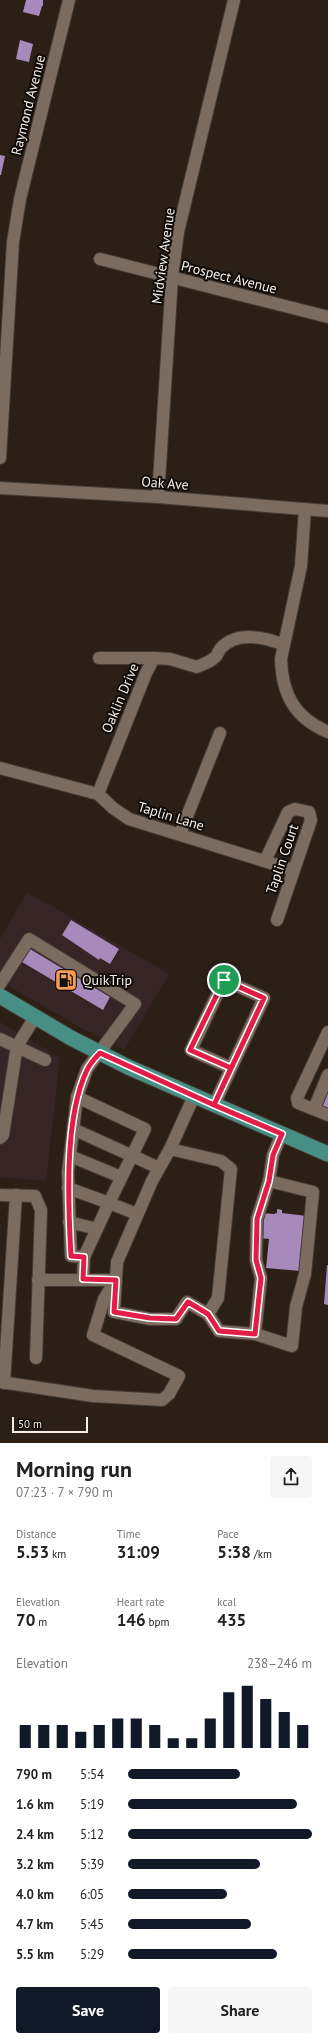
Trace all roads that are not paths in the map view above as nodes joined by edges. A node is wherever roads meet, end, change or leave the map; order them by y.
1 (69, 0) edge
2 (234, 0) edge
3 (100, 260) dead end
4 (172, 278) junction
5 (328, 317) edge
6 (0, 458) edge
7 (0, 488) edge
8 (158, 497) junction
9 (305, 509) junction
10 (328, 511) edge
11 (284, 645) junction
12 (99, 658) dead end
13 (154, 658) junction
14 (328, 732) edge
15 (220, 733) dead end
16 (0, 768) edge
17 (98, 794) junction
18 (180, 834) junction
19 (265, 861) junction
20 (293, 870) junction
21 (277, 920) dead end
22 (0, 984) edge
23 (0, 996) edge
24 (34, 1017) junction
25 (328, 1032) edge
26 (0, 1039) edge
27 (17, 1046) junction
28 (100, 1053) junction
29 (45, 1060) dead end
30 (231, 1068) junction
31 (328, 1075) edge
32 (5, 1088) edge
33 (194, 1096) junction
34 (77, 1098) junction
35 (214, 1105) junction
36 (314, 1109) junction
37 (328, 1115) edge
38 (73, 1129) junction
39 (282, 1134) junction
40 (0, 1138) edge
41 (170, 1149) junction
42 (328, 1154) edge
43 (132, 1155) junction
44 (70, 1156) junction
45 (159, 1168) junction
46 (121, 1177) junction
47 (269, 1181) junction
48 (68, 1188) junction
49 (0, 1195) edge
50 (16, 1195) junction
51 (109, 1203) junction
52 (138, 1214) junction
53 (69, 1222) junction
54 (97, 1229) junction
55 (84, 1257) junction
56 (83, 1279) junction
57 (38, 1280) junction
58 (116, 1280) junction
59 (208, 1314) junction
60 (255, 1334) junction
61 (36, 1358) dead end
62 (2, 1383) edge

1 - 6 street, Raymond Avenue
2 - 4 street, Midview Avenue
3 - 4 street, Prospect Avenue
4 - 5 street, Prospect Avenue
4 - 8 street, Midview Avenue
7 - 8 street, Oak Ave
8 - 9 street, Oak Ave
9 - 10 street, Oak Ave
9 - 11 street
11 - 13 street, Oaklin Drive
11 - 14 street
12 - 13 street
13 - 17 street, Oaklin Drive
15 - 18 street
16 - 17 street, Taplin Lane
17 - 18 street, Taplin Lane
18 - 19 street, Taplin Lane
19 - 20 street, Taplin Lane
19 - 20 street, Taplin Court
20 - 21 street, Taplin Court
22 - 28 street
23 - 24 main road
24 - 27 street
24 - 28 main road
25 - 36 street
26 - 27 street
27 - 29 street
27 - 32 street
28 - 33 main road
28 - 34 street
30 - 30 street
30 - 35 street
31 - 36 street
32 - 40 street
33 - 35 main road
33 - 41 street
34 - 38 street
34 - 43 street
35 - 39 main road
36 - 37 street
38 - 43 street
38 - 44 street
39 - 42 main road
39 - 47 street
41 - 45 street
41 - 59 street
43 - 45 street
43 - 46 street
44 - 46 street
44 - 48 street
45 - 52 street
46 - 51 street
47 - 60 street
47 - 60 street
48 - 51 street
48 - 53 street
49 - 50 street
50 - 57 street
50 - 62 street
51 - 52 street
51 - 54 street
52 - 58 street
53 - 54 street
53 - 55 street
54 - 55 street
55 - 56 street
56 - 57 street
56 - 58 street
57 - 61 street
58 - 59 street
58 - 62 street
59 - 60 street

